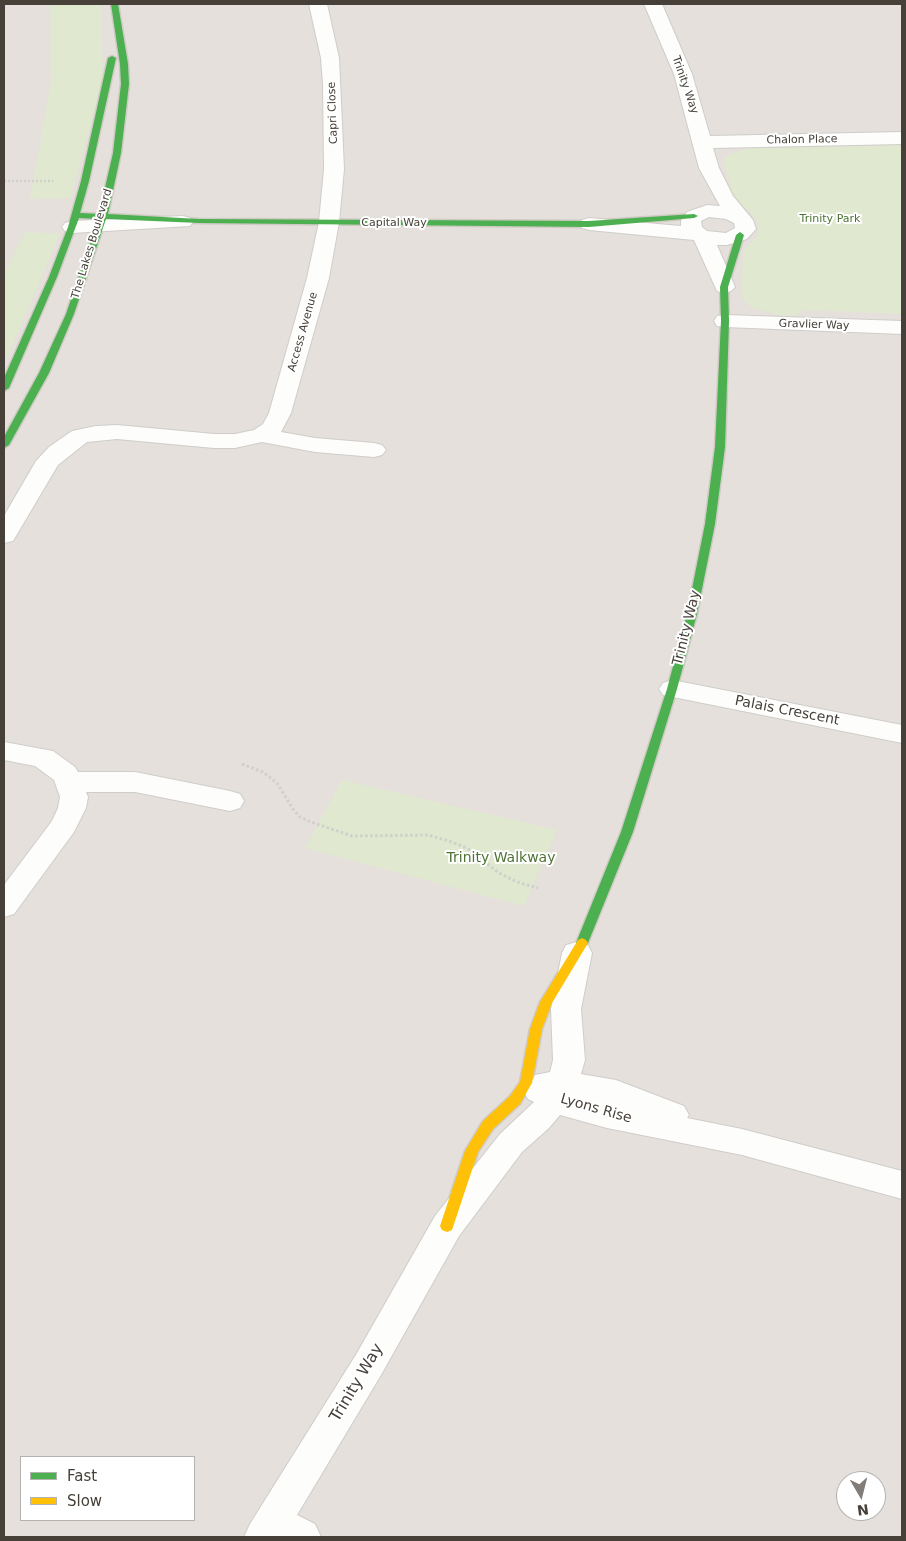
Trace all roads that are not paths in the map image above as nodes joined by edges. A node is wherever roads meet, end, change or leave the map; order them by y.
1 (114, 4) edge
2 (318, 4) edge
3 (653, 4) edge
4 (117, 29) junction
5 (902, 138) edge
6 (703, 142) junction
7 (709, 168) junction
8 (73, 221) junction
9 (101, 221) junction
10 (199, 221) joint
11 (329, 222) junction
12 (589, 224) joint
13 (698, 225) junction
14 (740, 226) junction
15 (724, 287) junction
16 (725, 321) junction
17 (902, 328) edge
18 (4, 388) edge
19 (262, 435) junction
20 (4, 445) edge
21 (374, 450) dead end
22 (4, 536) edge
23 (672, 689) junction
24 (902, 734) edge
25 (4, 751) edge
26 (69, 782) junction
27 (230, 800) dead end
28 (4, 906) edge
29 (577, 953) junction
30 (526, 1083) junction
31 (560, 1092) junction
32 (902, 1185) edge
33 (448, 1226) junction
34 (280, 1532) edge

1 - 4 street, The Lakes Boulevard
2 - 11 street, Capri Close
3 - 6 street, Trinity Way
4 - 8 street, The Lakes Boulevard
4 - 9 street, The Lakes Boulevard
5 - 6 street, Chalon Place
6 - 7 street, Trinity Way
7 - 13 street, Trinity Way
7 - 14 street, Trinity Way
8 - 9 street, Capital Way
8 - 18 street, The Lakes Boulevard
9 - 10 street, Capital Way
9 - 20 street, The Lakes Boulevard
10 - 11 street, Capital Way
11 - 12 street, Capital Way
11 - 19 street, Access Avenue
12 - 13 street, Capital Way
13 - 14 street
13 - 14 street
13 - 15 street, Trinity Way
14 - 15 street, Trinity Way
15 - 16 street, Trinity Way
16 - 17 street, Gravlier Way
16 - 23 street, Trinity Way
19 - 21 street
19 - 22 street
23 - 24 street, Palais Crescent
23 - 29 street, Trinity Way
25 - 26 street
26 - 27 street
26 - 28 street
29 - 30 street, Trinity Way
29 - 31 street, Trinity Way
30 - 31 street, Lyons Rise
30 - 33 street, Trinity Way
31 - 32 street, Lyons Rise
31 - 33 street, Trinity Way
33 - 34 street, Trinity Way

